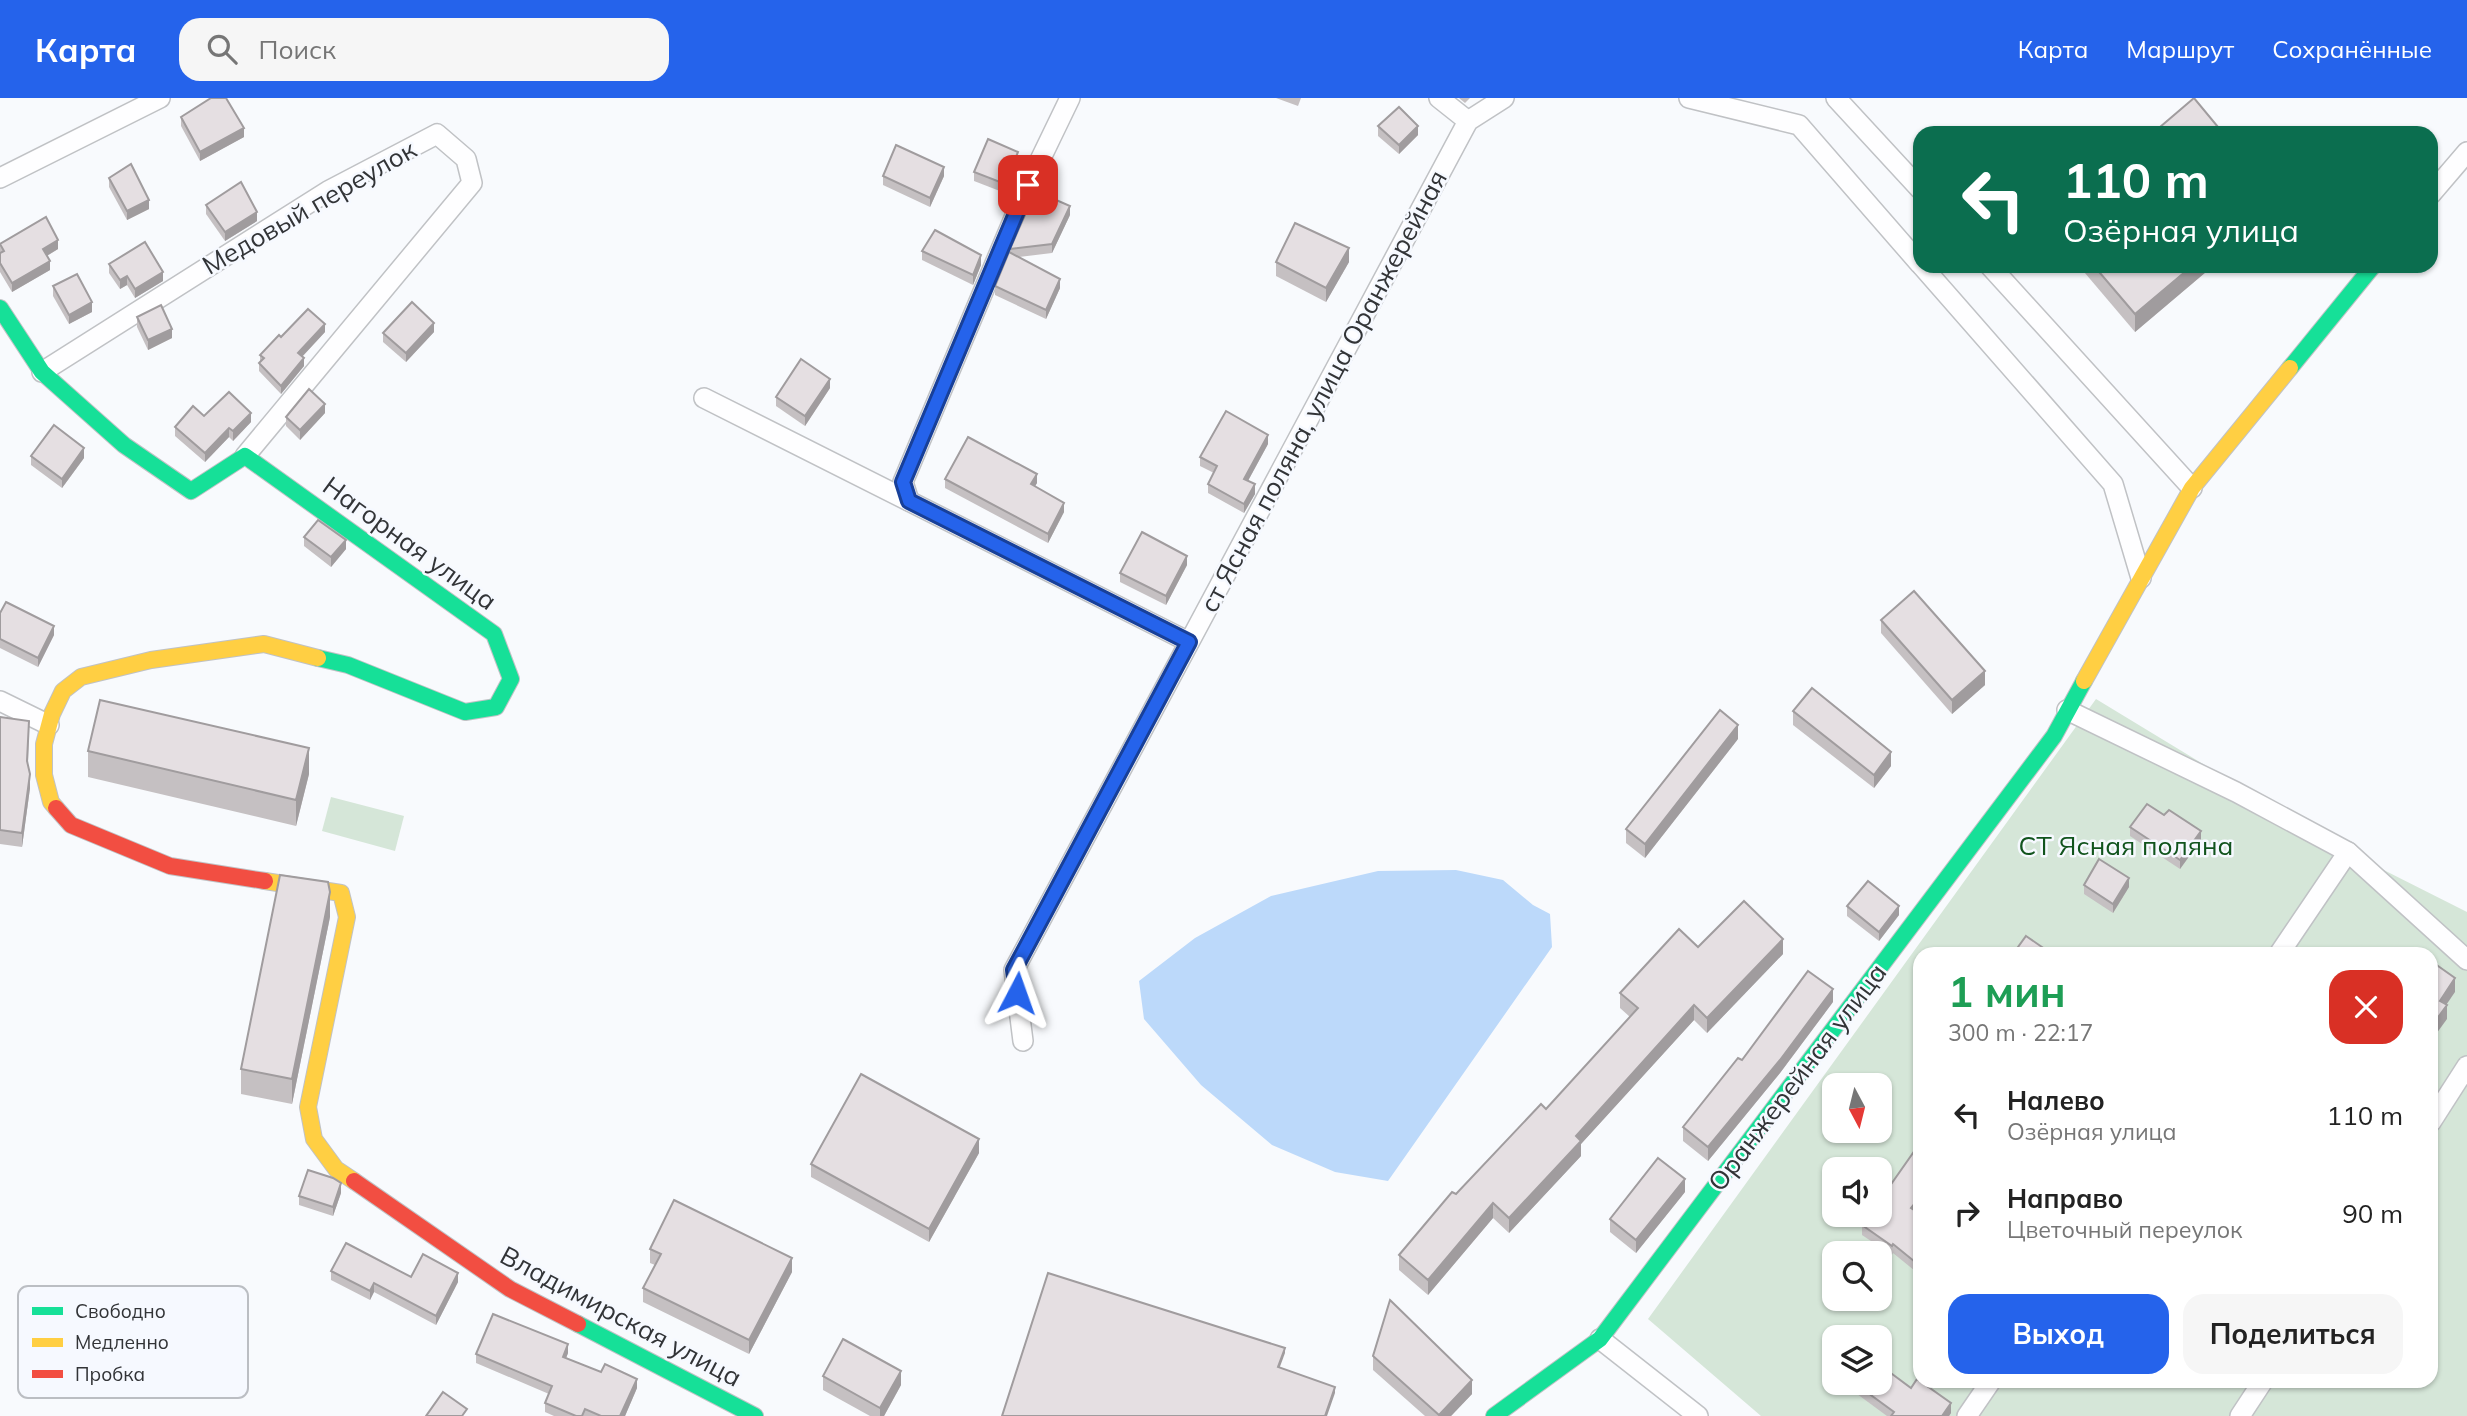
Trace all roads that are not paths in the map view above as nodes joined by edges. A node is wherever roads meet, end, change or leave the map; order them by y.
1 (160, 98) edge
2 (1070, 98) edge
3 (1439, 98) edge
4 (1504, 98) edge
5 (1689, 98) edge
6 (1836, 98) edge
7 (1468, 121) junction
8 (2467, 152) edge
9 (0, 178) edge
10 (1913, 181) edge
11 (2438, 186) edge
12 (1913, 256) edge
13 (1928, 273) edge
14 (1996, 273) edge
15 (2367, 273) edge
16 (0, 308) edge
17 (42, 372) junction
18 (704, 398) dead end
19 (246, 456) junction
20 (2193, 488) junction
21 (909, 501) junction
22 (2141, 578) junction
23 (1189, 642) junction
24 (0, 701) edge
25 (2067, 710) junction
26 (49, 725) junction
27 (51, 802) joint
28 (2348, 852) junction
29 (2284, 947) edge
30 (2467, 960) edge
31 (1023, 1041) dead end
32 (2467, 1066) edge
33 (2438, 1111) edge
34 (1600, 1339) junction
35 (1986, 1388) edge
36 (2259, 1388) edge
37 (755, 1416) edge
38 (1494, 1416) edge
39 (1698, 1416) edge
40 (1967, 1416) edge
41 (2241, 1416) edge

1 - 9 street
2 - 21 street
3 - 7 street
4 - 7 street, ст Ясная поляна, улица Оранжерейная
5 - 12 street
6 - 10 street
7 - 23 street, ст Ясная поляна, улица Оранжерейная
8 - 11 street
13 - 22 street
14 - 20 street
15 - 20 street, Оранжерейная улица
16 - 17 street
17 - 19 street
17 - 19 street, Медовый переулок
18 - 21 street
19 - 26 street, Нагорная улица
20 - 22 street, Оранжерейная улица
21 - 23 street
22 - 25 street, Оранжерейная улица
23 - 31 street, ст Ясная поляна, улица Оранжерейная
24 - 26 street
25 - 28 street
25 - 34 street, Оранжерейная улица
26 - 27 street, Нагорная улица
27 - 37 street, Владимирская улица
28 - 29 street
28 - 30 street
32 - 33 street
34 - 38 street, Оранжерейная улица
34 - 39 street
35 - 40 street
36 - 41 street

